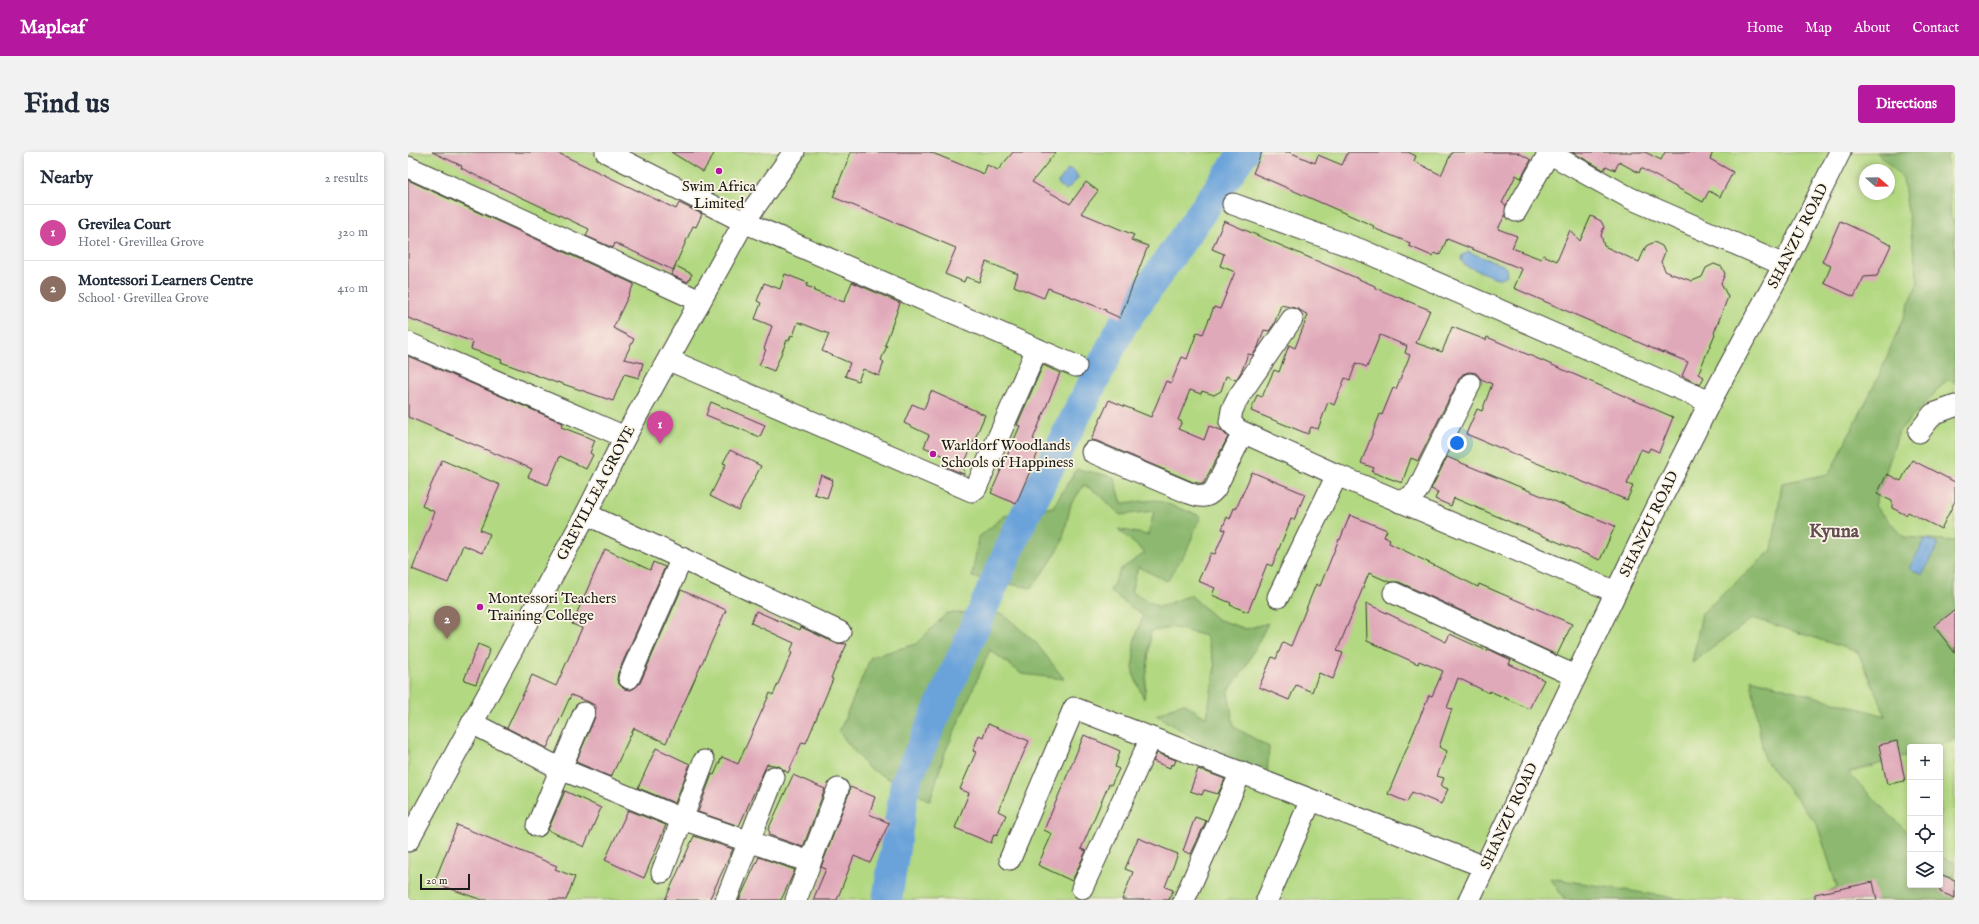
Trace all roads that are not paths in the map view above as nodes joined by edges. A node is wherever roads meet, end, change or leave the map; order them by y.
1 (606, 152) edge
2 (794, 152) edge
3 (1548, 152) edge
4 (1840, 152) edge
5 (637, 159) edge
6 (408, 167) edge
7 (1233, 204) dead end
8 (1516, 211) dead end
9 (744, 222) junction
10 (1784, 265) junction
11 (700, 301) junction
12 (1292, 319) dead end
13 (408, 343) edge
14 (1037, 349) junction
15 (669, 360) junction
16 (1076, 366) dead end
17 (1470, 384) dead end
18 (1710, 402) junction
19 (1955, 406) edge
20 (1919, 432) dead end
21 (1243, 433) junction
22 (626, 437) junction
23 (1092, 452) dead end
24 (1337, 476) junction
25 (1400, 502) junction
26 (586, 514) junction
27 (682, 558) junction
28 (1616, 592) junction
29 (1394, 593) dead end
30 (1278, 597) dead end
31 (840, 632) dead end
32 (1575, 676) junction
33 (629, 678) dead end
34 (584, 713) dead end
35 (472, 723) junction
36 (1150, 738) junction
37 (704, 761) dead end
38 (561, 769) junction
39 (1241, 772) junction
40 (774, 777) dead end
41 (838, 789) dead end
42 (1311, 800) junction
43 (682, 819) junction
44 (537, 826) dead end
45 (408, 842) edge
46 (748, 842) junction
47 (1010, 859) dead end
48 (810, 862) junction
49 (1485, 867) junction
50 (662, 872) dead end
51 (1082, 888) dead end
52 (726, 900) edge
53 (796, 900) edge
54 (1184, 900) edge
55 (1267, 900) edge
56 (1469, 900) edge

1 - 5 street
2 - 9 street, GREVILLEA GROVE
3 - 8 street
3 - 10 street
4 - 10 street, SHANZU ROAD
5 - 9 street
6 - 11 street
7 - 18 street
9 - 11 street, GREVILLEA GROVE
9 - 14 street
10 - 18 street, SHANZU ROAD
11 - 15 street, GREVILLEA GROVE
12 - 21 street
13 - 22 street
14 - 15 street
14 - 16 street
15 - 22 street, GREVILLEA GROVE
17 - 25 street
18 - 28 street, SHANZU ROAD
19 - 20 street
21 - 23 street
21 - 24 street
22 - 26 street, GREVILLEA GROVE
24 - 25 street
24 - 30 street
25 - 28 street
26 - 27 street
26 - 35 street, GREVILLEA GROVE
27 - 31 street
27 - 33 street
28 - 32 street, SHANZU ROAD
29 - 32 street
32 - 49 street, SHANZU ROAD
34 - 38 street
35 - 38 street
35 - 45 street, GREVILLEA GROVE
36 - 39 street
36 - 47 street
36 - 51 street
37 - 43 street
38 - 43 street
38 - 44 street
39 - 42 street
39 - 54 street
40 - 46 street
41 - 48 street
42 - 49 street
42 - 55 street
43 - 46 street
43 - 50 street
46 - 48 street
46 - 52 street
48 - 53 street
49 - 56 street, SHANZU ROAD

